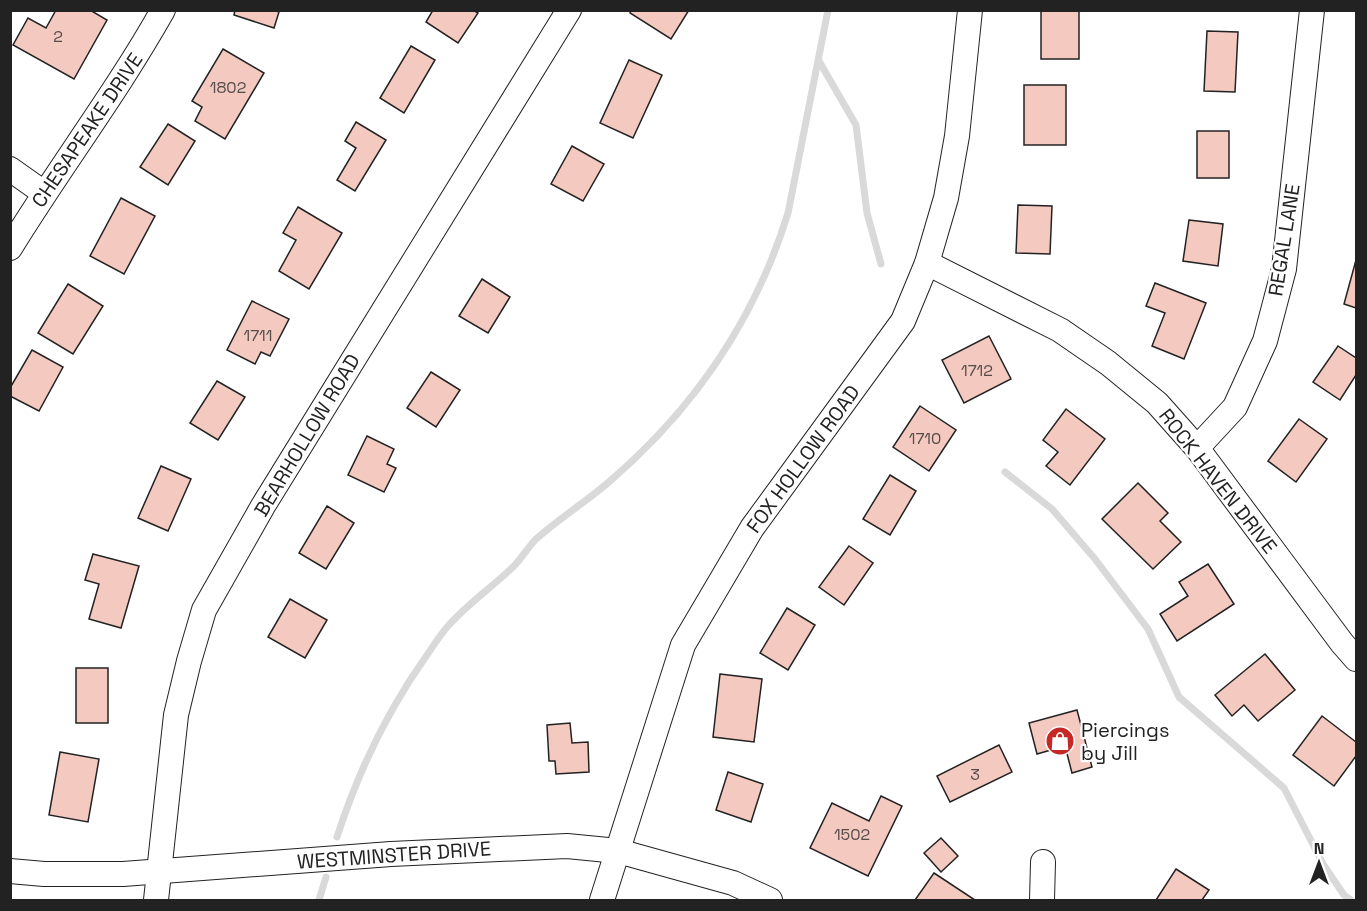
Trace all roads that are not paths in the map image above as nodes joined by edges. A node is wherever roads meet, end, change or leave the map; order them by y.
1 (164, 10) edge
2 (569, 10) edge
3 (970, 10) edge
4 (1312, 10) edge
5 (10, 170) edge
6 (44, 193) junction
7 (10, 249) edge
8 (927, 263) junction
9 (1197, 448) junction
10 (1356, 659) edge
11 (618, 851) junction
12 (1043, 862) dead end
13 (10, 871) edge
14 (159, 873) junction
15 (156, 900) edge
16 (602, 900) edge
17 (770, 900) edge
18 (1042, 900) edge

1 - 6 street, CHESAPEAKE DRIVE
2 - 14 street, BEARHOLLOW ROAD
3 - 8 street, FOX HOLLOW ROAD
4 - 9 street, REGAL LANE
5 - 6 street
6 - 7 street, CHESAPEAKE DRIVE
8 - 9 street, ROCK HAVEN DRIVE
8 - 11 street, FOX HOLLOW ROAD
9 - 10 street, ROCK HAVEN DRIVE
11 - 14 street, WESTMINSTER DRIVE
11 - 16 street, FOX HOLLOW ROAD
11 - 17 street, WESTMINSTER DRIVE
12 - 18 street
13 - 14 street, WESTMINSTER DRIVE
14 - 15 street, BEARHOLLOW ROAD

